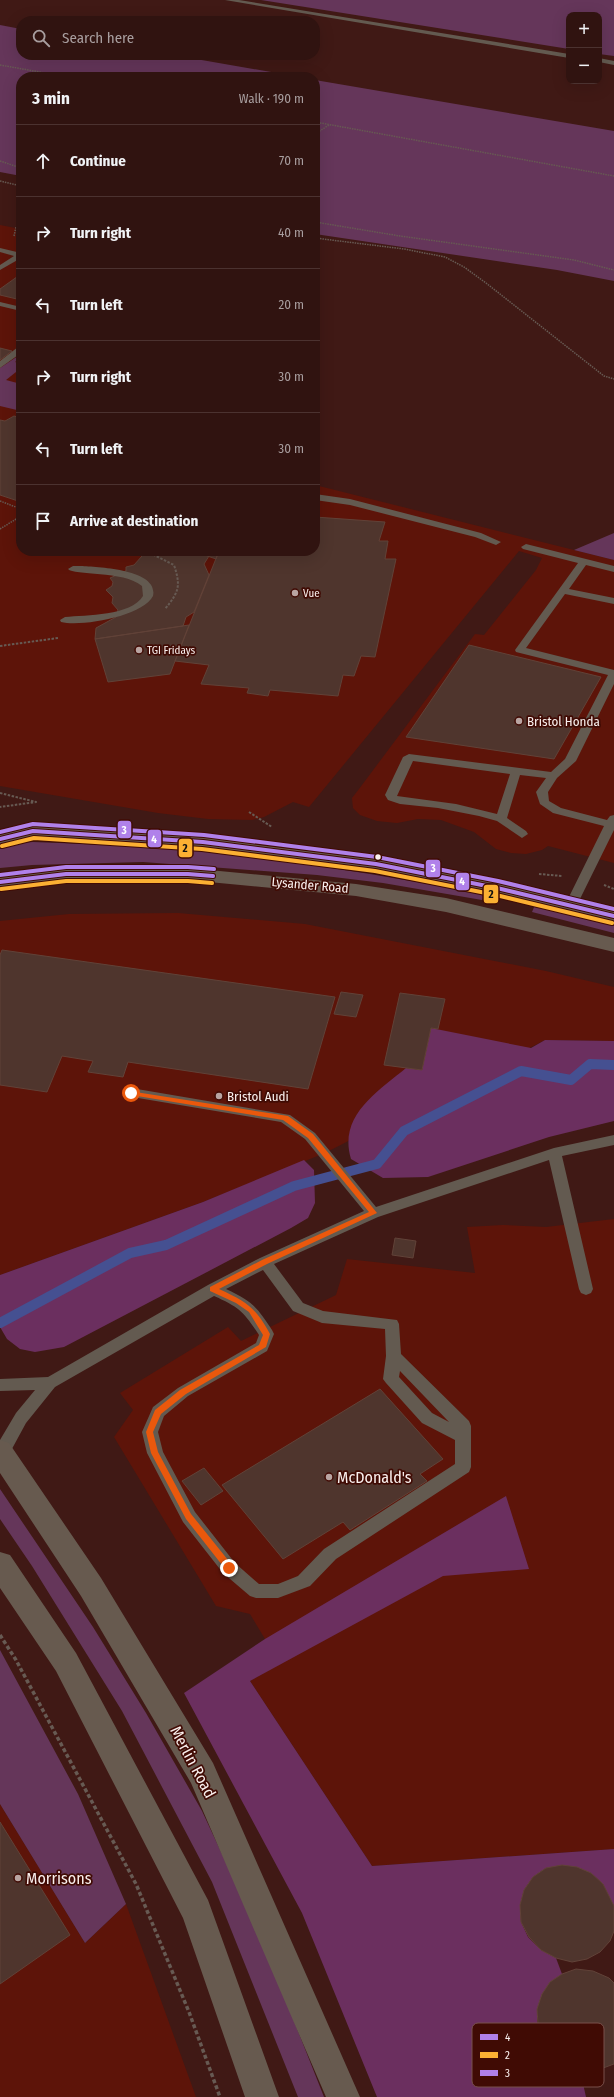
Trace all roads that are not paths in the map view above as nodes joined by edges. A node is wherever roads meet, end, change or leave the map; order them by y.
1 (228, 0) edge
2 (566, 56) edge
3 (602, 61) edge
4 (614, 63) edge
5 (0, 250) edge
6 (16, 253) edge
7 (16, 257) edge
8 (0, 268) edge
9 (0, 304) edge
10 (16, 308) edge
11 (16, 353) edge
12 (0, 365) edge
13 (320, 498) edge
14 (496, 542) dead end
15 (526, 547) dead end
16 (584, 561) junction
17 (73, 569) dead end
18 (614, 569) edge
19 (562, 590) junction
20 (614, 601) edge
21 (65, 620) dead end
22 (614, 673) edge
23 (516, 771) junction
24 (553, 776) junction
25 (501, 819) junction
26 (613, 821) edge
27 (0, 828) edge
28 (33, 832) junction
29 (522, 834) dead end
30 (0, 839) edge
31 (0, 882) edge
32 (571, 905) junction
33 (614, 916) edge
34 (614, 945) edge
35 (131, 1093) dead end
36 (614, 1140) edge
37 (554, 1153) junction
38 (373, 1213) junction
39 (265, 1262) junction
40 (213, 1289) junction
41 (586, 1289) dead end
42 (50, 1383) junction
43 (0, 1385) edge
44 (1, 1452) edge
45 (0, 1564) edge
46 (262, 2097) edge
47 (343, 2097) edge

1 - 2 lane
3 - 4 lane
5 - 6 lane
7 - 8 lane
9 - 10 lane
11 - 12 lane
13 - 14 lane
15 - 16 lane
16 - 18 lane
16 - 19 lane
17 - 21 lane
19 - 20 lane
19 - 22 lane
22 - 24 lane
23 - 24 lane
23 - 25 lane
23 - 25 lane
24 - 26 lane
25 - 29 lane
26 - 32 lane
27 - 28 street
28 - 30 street
28 - 32 street
31 - 34 street, Lysander Road
32 - 33 street
35 - 38 lane
36 - 37 lane
37 - 38 lane
37 - 41 lane
38 - 39 lane
39 - 40 lane
39 - 40 lane
40 - 42 lane
42 - 43 lane
42 - 44 lane
44 - 47 street, Merlin Road
45 - 46 street

